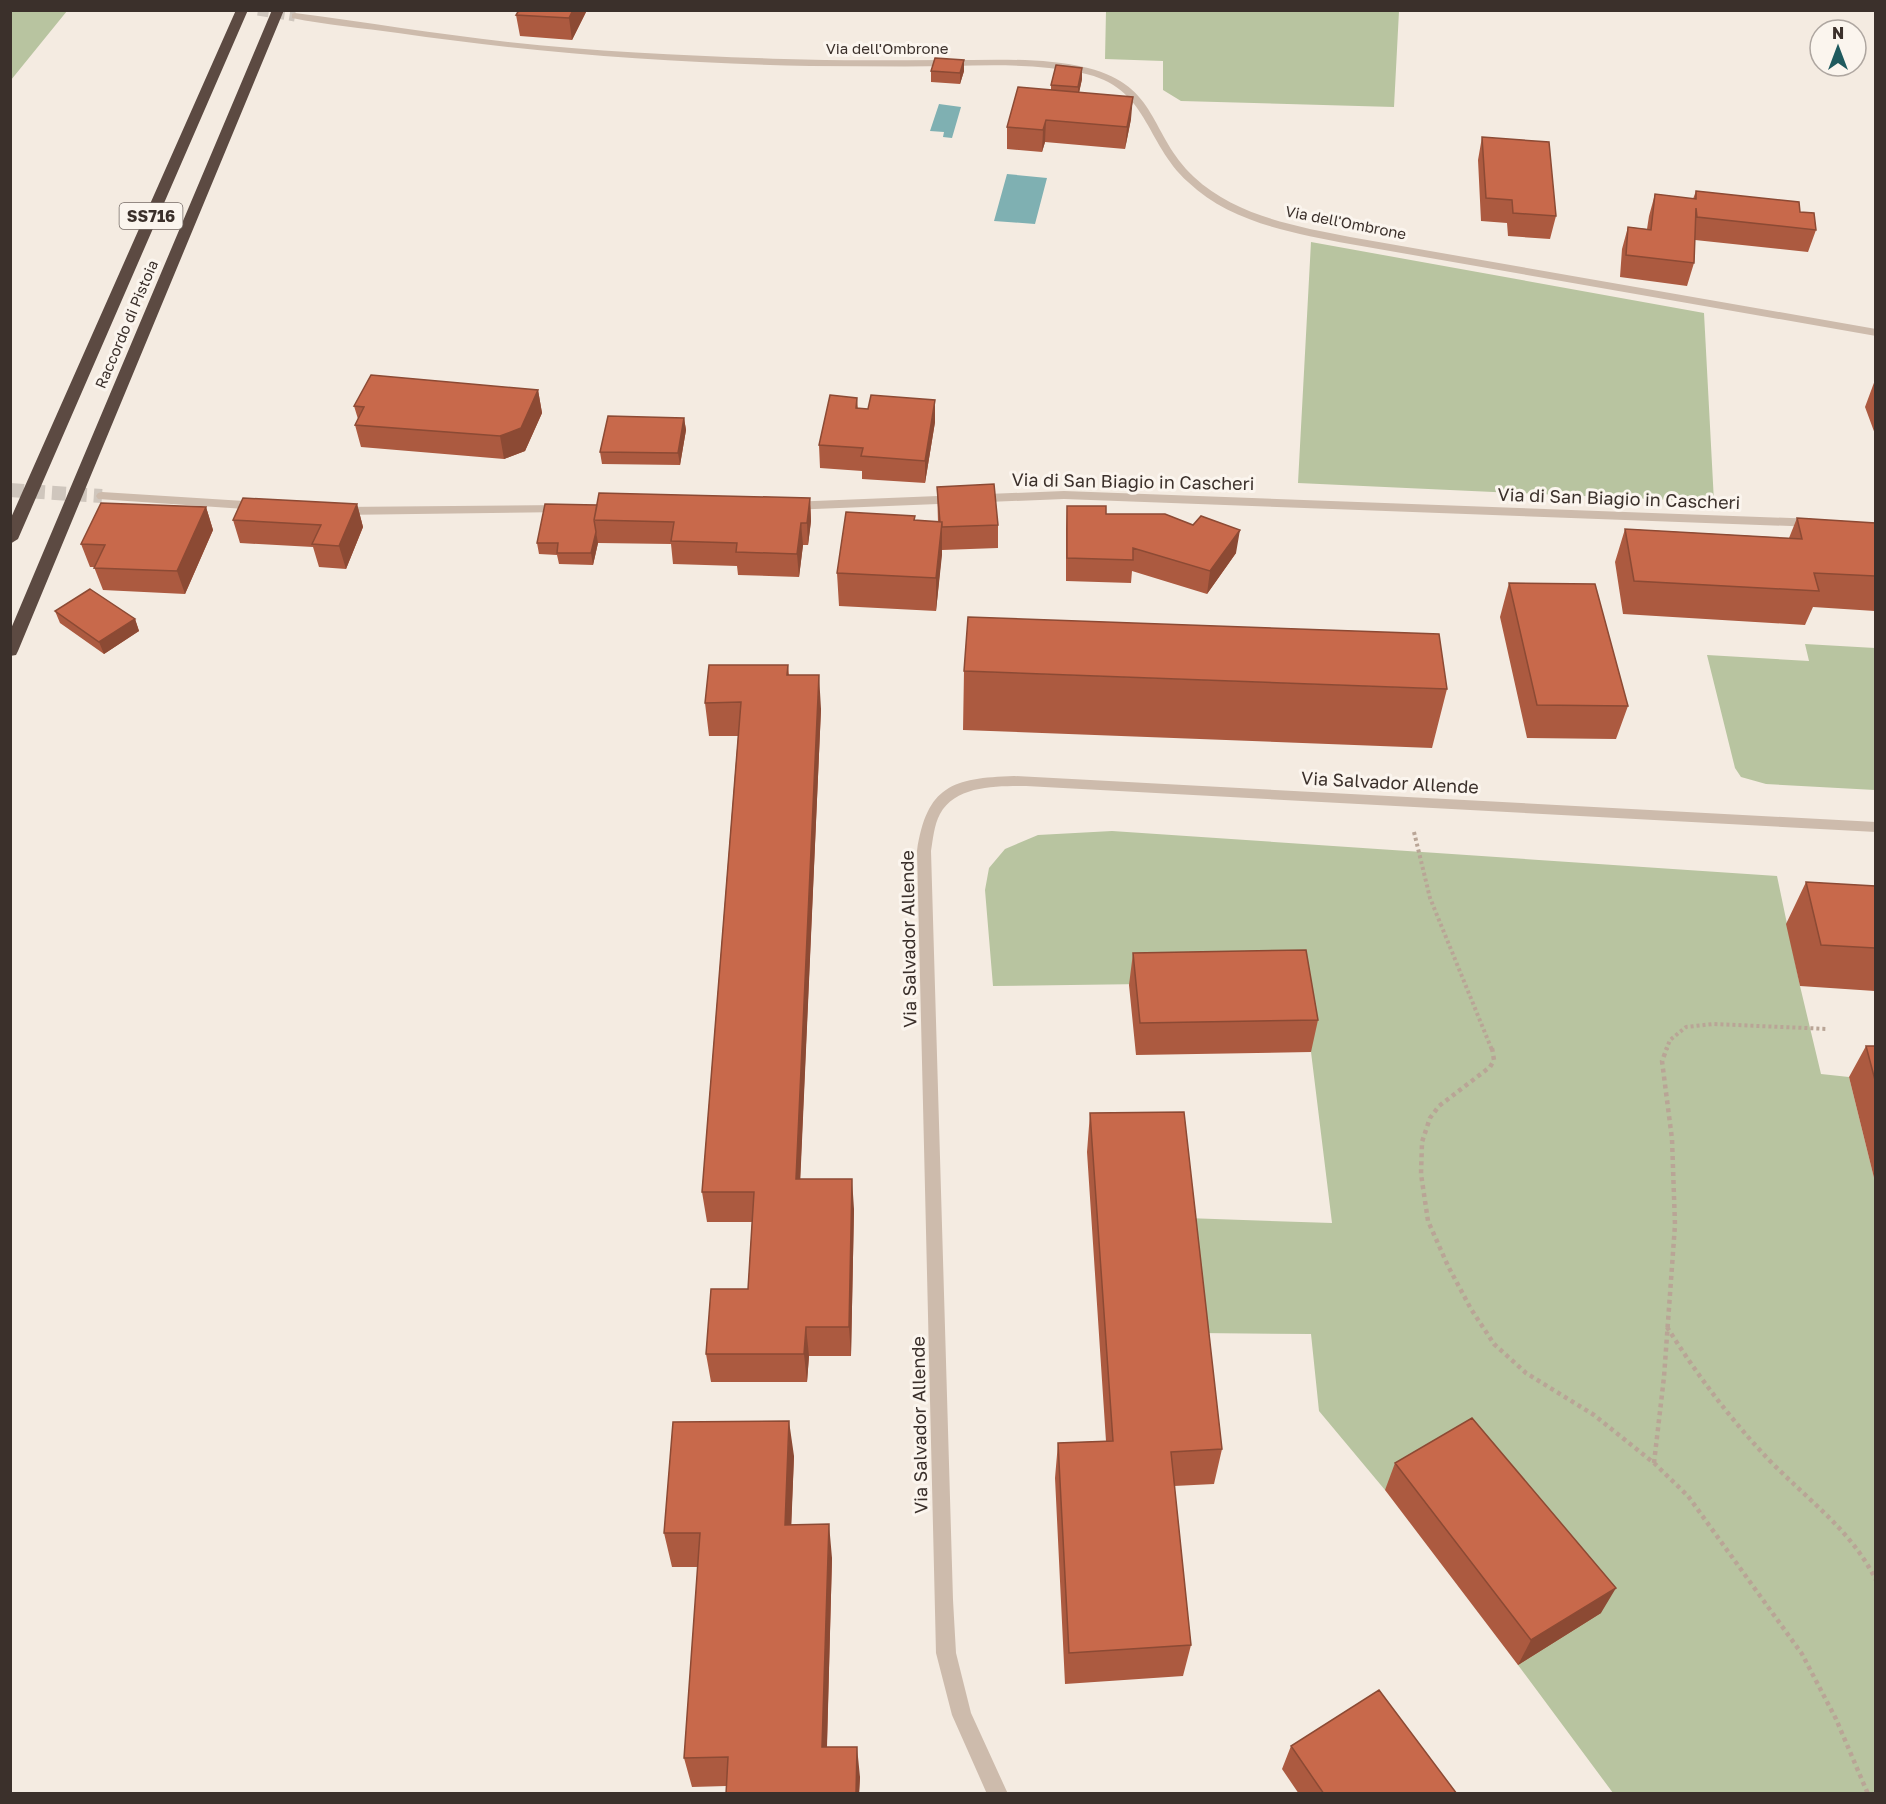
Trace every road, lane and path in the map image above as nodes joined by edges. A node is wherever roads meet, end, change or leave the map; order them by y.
1 (242, 10) edge
2 (278, 10) edge
3 (295, 16) dead end
4 (1875, 333) edge
5 (102, 496) tunnel mouth
6 (278, 507) edge
7 (779, 507) edge
8 (578, 509) edge
9 (325, 510) edge
10 (1833, 524) edge
11 (10, 539) edge
12 (10, 651) edge
13 (1407, 802) junction
14 (1875, 827) edge
15 (1828, 1029) dead end
16 (1667, 1327) junction
17 (1654, 1463) junction
18 (1875, 1580) edge
19 (998, 1794) edge
20 (1868, 1794) edge

1 - 11 highway, Raccordo di Pistoia / SS716
2 - 12 highway, Raccordo di Pistoia / SS716
3 - 4 street, Via dell'Ombrone
5 - 6 street
7 - 10 street, Via di San Biagio in Cascheri
8 - 9 street
13 - 14 street, Via Salvador Allende
13 - 17 path
13 - 19 street, Via Salvador Allende
15 - 16 path
16 - 17 path
16 - 18 path
17 - 20 path

